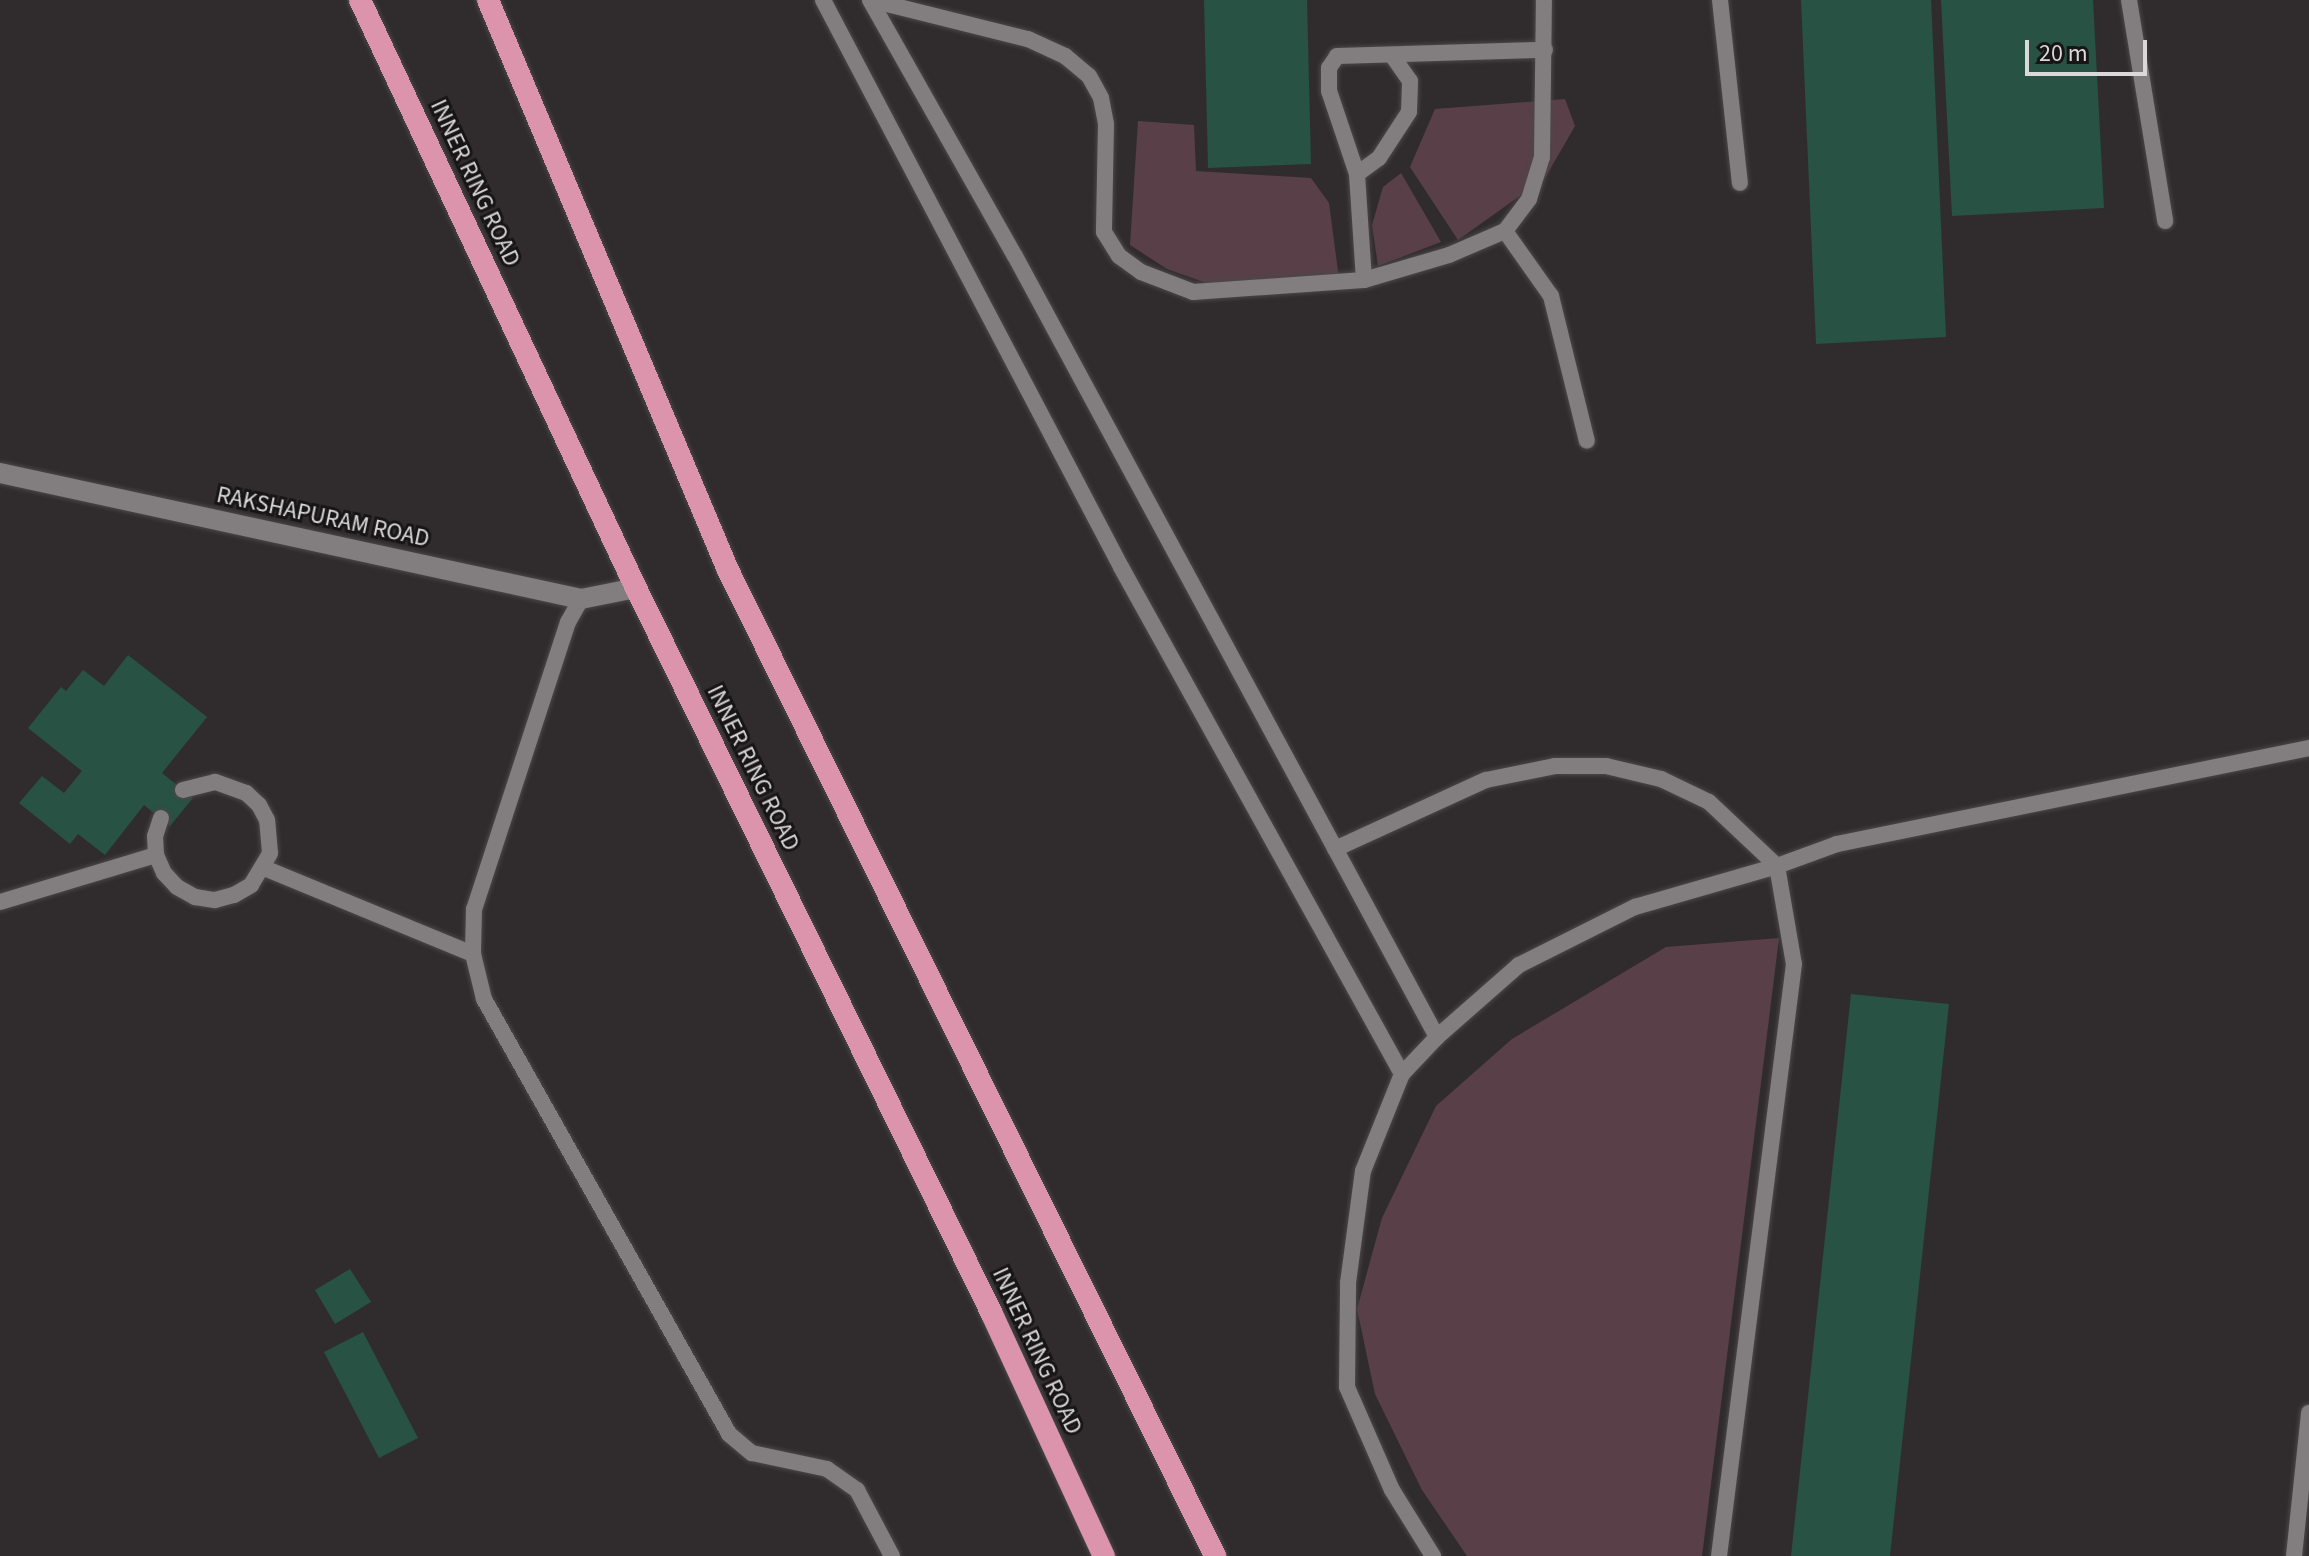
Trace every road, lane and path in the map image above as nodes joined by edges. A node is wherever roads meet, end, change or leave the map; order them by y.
1 (360, 0) edge
2 (488, 0) edge
3 (823, 0) edge
4 (870, 0) edge
5 (1544, 0) edge
6 (1720, 0) edge
7 (2129, 0) edge
8 (1545, 50) junction
9 (1393, 57) junction
10 (1357, 174) junction
11 (1740, 183) dead end
12 (2165, 221) dead end
13 (1505, 231) junction
14 (1364, 280) junction
15 (1587, 441) dead end
16 (0, 473) edge
17 (636, 588) junction
18 (581, 599) junction
19 (2309, 748) edge
20 (183, 790) dead end
21 (161, 818) dead end
22 (1335, 849) junction
23 (156, 855) junction
24 (1777, 866) junction
25 (264, 868) junction
26 (0, 902) edge
27 (473, 954) junction
28 (1437, 1037) junction
29 (1402, 1074) junction
30 (2309, 1413) edge
31 (892, 1556) edge
32 (1104, 1556) edge
33 (1215, 1556) edge
34 (1433, 1556) edge
35 (1719, 1556) edge
36 (2294, 1556) edge

1 - 17 highway, INNER RING ROAD
2 - 33 highway
3 - 29 lane
4 - 14 lane
4 - 22 lane
5 - 8 lane
6 - 11 lane
7 - 12 lane
8 - 9 lane
8 - 13 lane
9 - 10 lane
9 - 10 lane
10 - 14 lane
13 - 14 lane
13 - 15 lane
16 - 18 street, RAKSHAPURAM ROAD
17 - 18 street, RAKSHAPURAM ROAD
17 - 32 highway, INNER RING ROAD
18 - 27 lane
19 - 24 lane
20 - 25 lane
21 - 23 lane
22 - 24 lane
22 - 28 lane
23 - 25 lane
23 - 26 lane
24 - 28 lane
24 - 35 lane
25 - 27 lane
27 - 31 lane
28 - 29 lane
29 - 34 lane
30 - 36 lane

